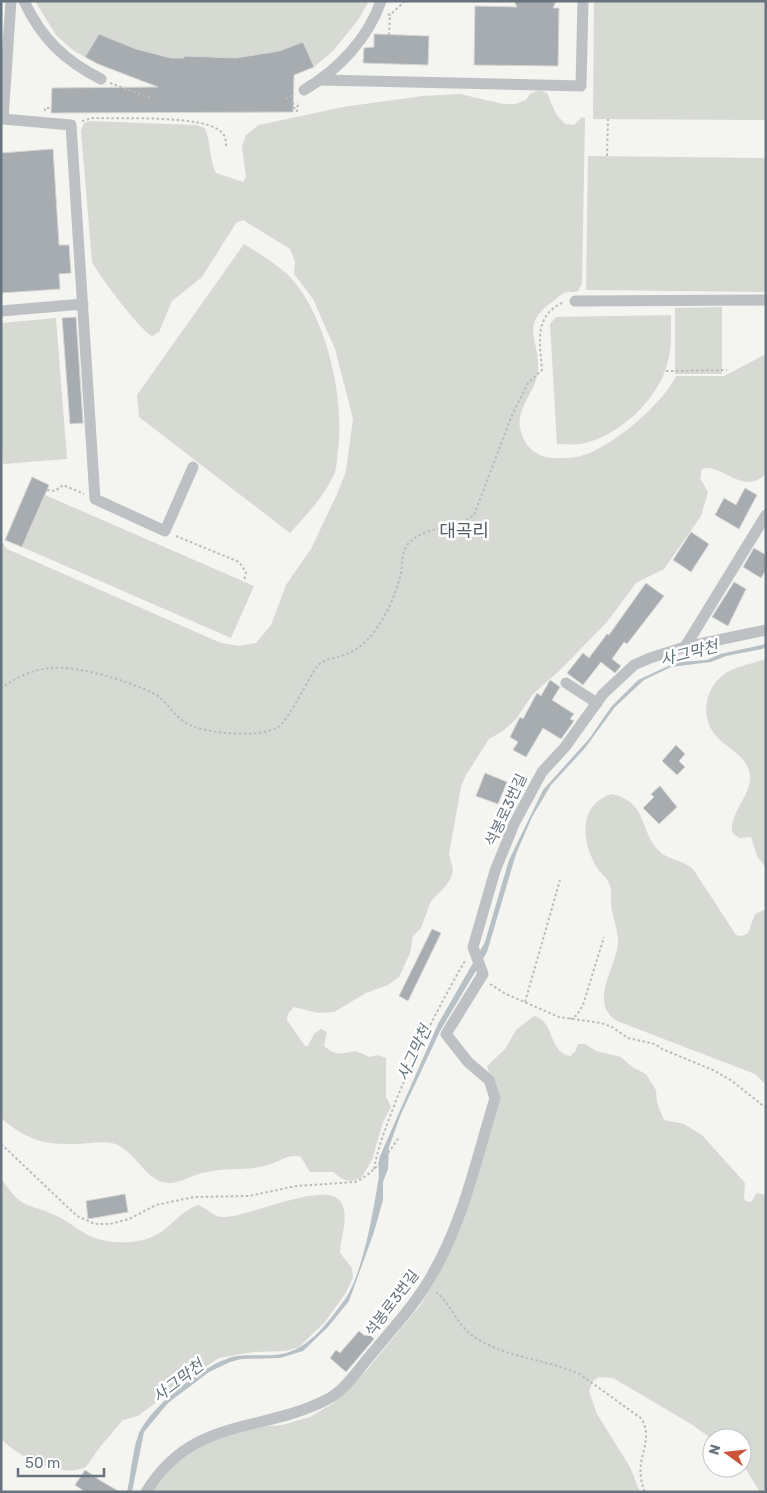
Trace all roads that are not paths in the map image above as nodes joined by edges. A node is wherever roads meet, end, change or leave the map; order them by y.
1 (11, 1) edge
2 (24, 1) edge
3 (583, 1) edge
4 (380, 5) edge
5 (101, 79) road end
6 (321, 80) junction
7 (304, 90) dead end
8 (2, 119) edge
9 (766, 300) edge
10 (575, 301) road end
11 (82, 304) junction
12 (1, 311) edge
13 (193, 467) dead end
14 (766, 515) edge
15 (766, 630) edge
16 (685, 647) junction
17 (566, 683) dead end
18 (597, 703) junction
19 (146, 1492) edge

1 - 8 street
2 - 5 street
3 - 6 street
4 - 6 street
6 - 7 street
8 - 11 street
9 - 10 street
11 - 12 street
11 - 13 street
14 - 16 street
15 - 16 street, 석봉로3번길
16 - 18 street, 석봉로3번길
17 - 18 street
18 - 19 street, 석봉로3번길

